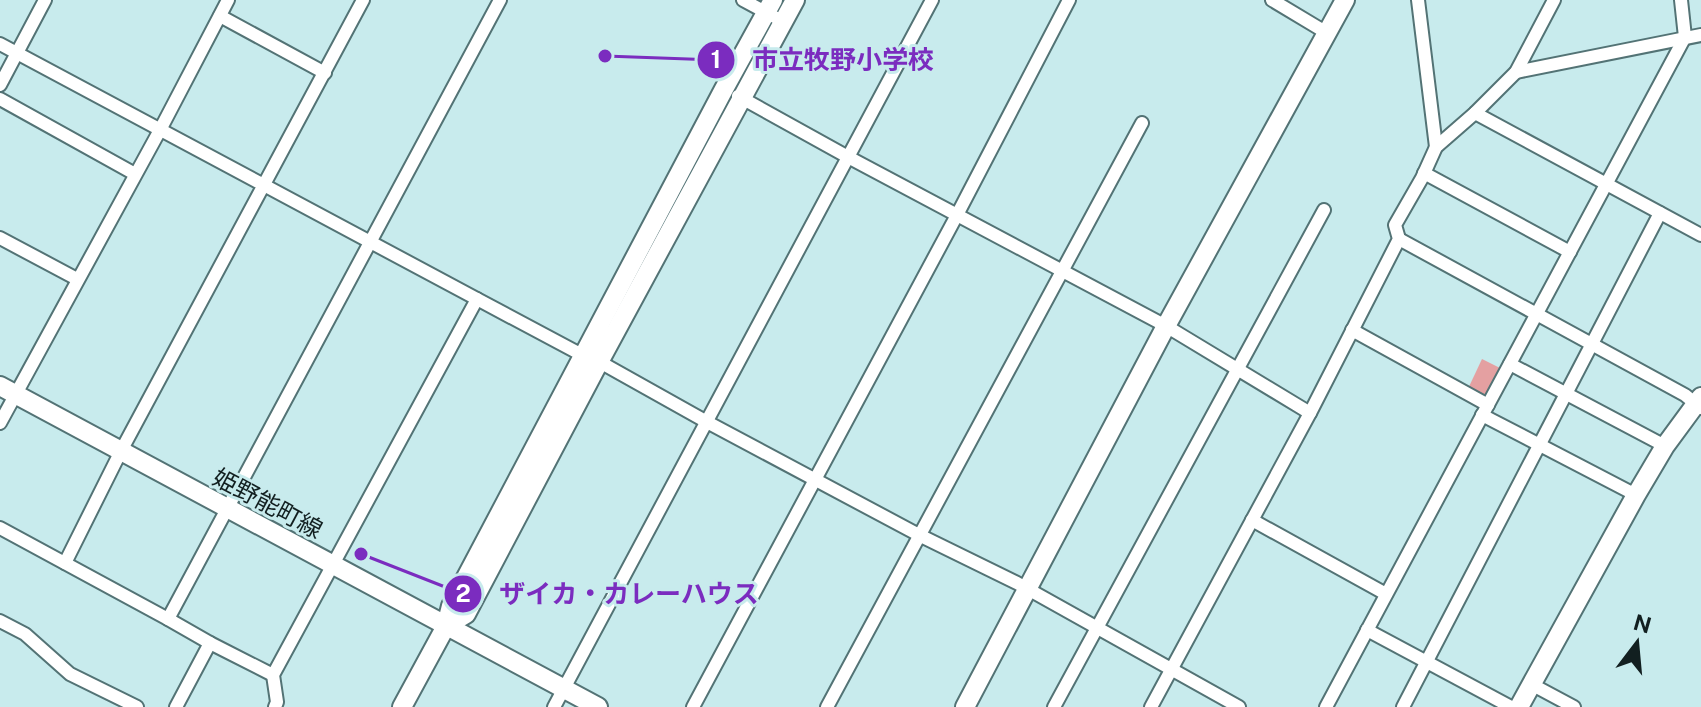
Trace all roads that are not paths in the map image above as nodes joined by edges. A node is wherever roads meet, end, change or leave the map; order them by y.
1 (45, 0) edge
2 (228, 0) edge
3 (363, 0) edge
4 (500, 0) edge
5 (743, 0) edge
6 (795, 0) edge
7 (932, 0) edge
8 (1069, 0) edge
9 (1272, 0) edge
10 (1345, 0) edge
11 (1418, 0) edge
12 (1554, 0) edge
13 (1681, 0) edge
14 (774, 11) edge
15 (220, 16) junction
16 (1327, 33) junction
17 (1701, 35) edge
18 (1685, 37) junction
19 (0, 44) edge
20 (17, 53) junction
21 (1516, 72) junction
22 (325, 73) junction
23 (0, 85) edge
24 (733, 94) junction
25 (0, 99) edge
26 (1475, 113) junction
27 (1142, 123) dead end
28 (160, 130) junction
29 (1436, 147) junction
30 (848, 157) junction
31 (1424, 173) junction
32 (135, 174) junction
33 (1606, 184) junction
34 (266, 185) junction
35 (1324, 210) dead end
36 (1660, 213) junction
37 (957, 215) junction
38 (1701, 235) edge
39 (0, 238) edge
40 (1399, 239) junction
41 (370, 242) junction
42 (1570, 252) junction
43 (1063, 271) junction
44 (77, 279) junction
45 (477, 299) junction
46 (1536, 314) junction
47 (1166, 326) junction
48 (1352, 330) junction
49 (1592, 344) junction
50 (592, 359) junction
51 (1510, 364) junction
52 (1238, 370) junction
53 (8, 390) edge
54 (1566, 394) junction
55 (1699, 403) edge
56 (1485, 410) junction
57 (1310, 413) junction
58 (707, 422) junction
59 (0, 423) edge
60 (1540, 445) junction
61 (1665, 446) junction
62 (121, 451) junction
63 (814, 479) junction
64 (1636, 495) junction
65 (226, 509) junction
66 (1252, 520) junction
67 (0, 528) edge
68 (919, 535) junction
69 (65, 563) junction
70 (334, 566) junction
71 (1028, 589) junction
72 (1386, 594) junction
73 (168, 619) junction
74 (0, 621) edge
75 (446, 626) junction
76 (1097, 627) junction
77 (1367, 630) junction
78 (210, 643) junction
79 (1427, 662) junction
80 (1171, 669) junction
81 (273, 675) junction
82 (1531, 684) junction
83 (564, 689) junction
84 (137, 707) edge
85 (176, 707) edge
86 (275, 707) edge
87 (402, 707) edge
88 (554, 707) edge
89 (598, 707) edge
90 (693, 707) edge
91 (827, 707) edge
92 (965, 707) edge
93 (1054, 707) edge
94 (1151, 707) edge
95 (1239, 707) edge
96 (1326, 707) edge
97 (1403, 707) edge
98 (1511, 707) edge
99 (1519, 707) edge
100 (1574, 707) edge

1 - 20 street
2 - 15 street
3 - 22 street
4 - 41 street
5 - 14 street
6 - 14 street
7 - 30 street
8 - 37 street
9 - 16 street
10 - 16 street
11 - 29 street
12 - 21 street
13 - 18 street
14 - 24 street
15 - 22 street
15 - 28 street
16 - 47 street
17 - 18 street
18 - 21 street
18 - 33 street
19 - 20 street
20 - 23 street
20 - 28 street
21 - 26 street
22 - 34 street
24 - 30 street
24 - 50 street
25 - 32 street
26 - 29 street
26 - 33 street
27 - 43 street
28 - 32 street
28 - 34 street
29 - 31 street
30 - 37 street
30 - 58 street
31 - 40 street
31 - 42 street
32 - 44 street
33 - 36 street
33 - 42 street
34 - 41 street
34 - 62 street
35 - 52 street
36 - 38 street
36 - 49 street
37 - 43 street
37 - 63 street
39 - 44 street
40 - 46 street
40 - 48 street
41 - 45 street
41 - 65 street
42 - 46 street
43 - 47 street
43 - 68 street
44 - 53 street
45 - 50 street
45 - 70 street
46 - 49 street
46 - 51 street
47 - 52 street
47 - 71 street
48 - 56 street
48 - 57 street
49 - 54 street
49 - 55 street
50 - 58 street
50 - 75 street
51 - 54 street
51 - 56 street
52 - 57 street
52 - 76 street
53 - 59 street
53 - 62 street, 姫野能町線
54 - 60 street
54 - 61 street
55 - 61 street
56 - 60 street
56 - 72 street
57 - 66 street
58 - 63 street
58 - 83 street
60 - 64 street
60 - 79 street
61 - 64 street
62 - 65 street, 姫野能町線
62 - 69 street
63 - 68 street
63 - 90 street
64 - 82 street
65 - 70 street, 姫野能町線
65 - 73 street
66 - 72 street
66 - 80 street
67 - 69 street
68 - 71 street
68 - 91 street
69 - 73 street
70 - 75 street, 姫野能町線
70 - 81 street
71 - 76 street
71 - 92 street
72 - 77 street
73 - 78 street
74 - 84 street
75 - 83 street, 姫野能町線
75 - 87 street
76 - 80 street
76 - 93 street
77 - 79 street
77 - 96 street
78 - 81 street
78 - 85 street
79 - 97 street
79 - 98 street
80 - 94 street
80 - 95 street
81 - 86 street
82 - 99 street
82 - 100 street
83 - 88 street
83 - 89 street, 姫野能町線

